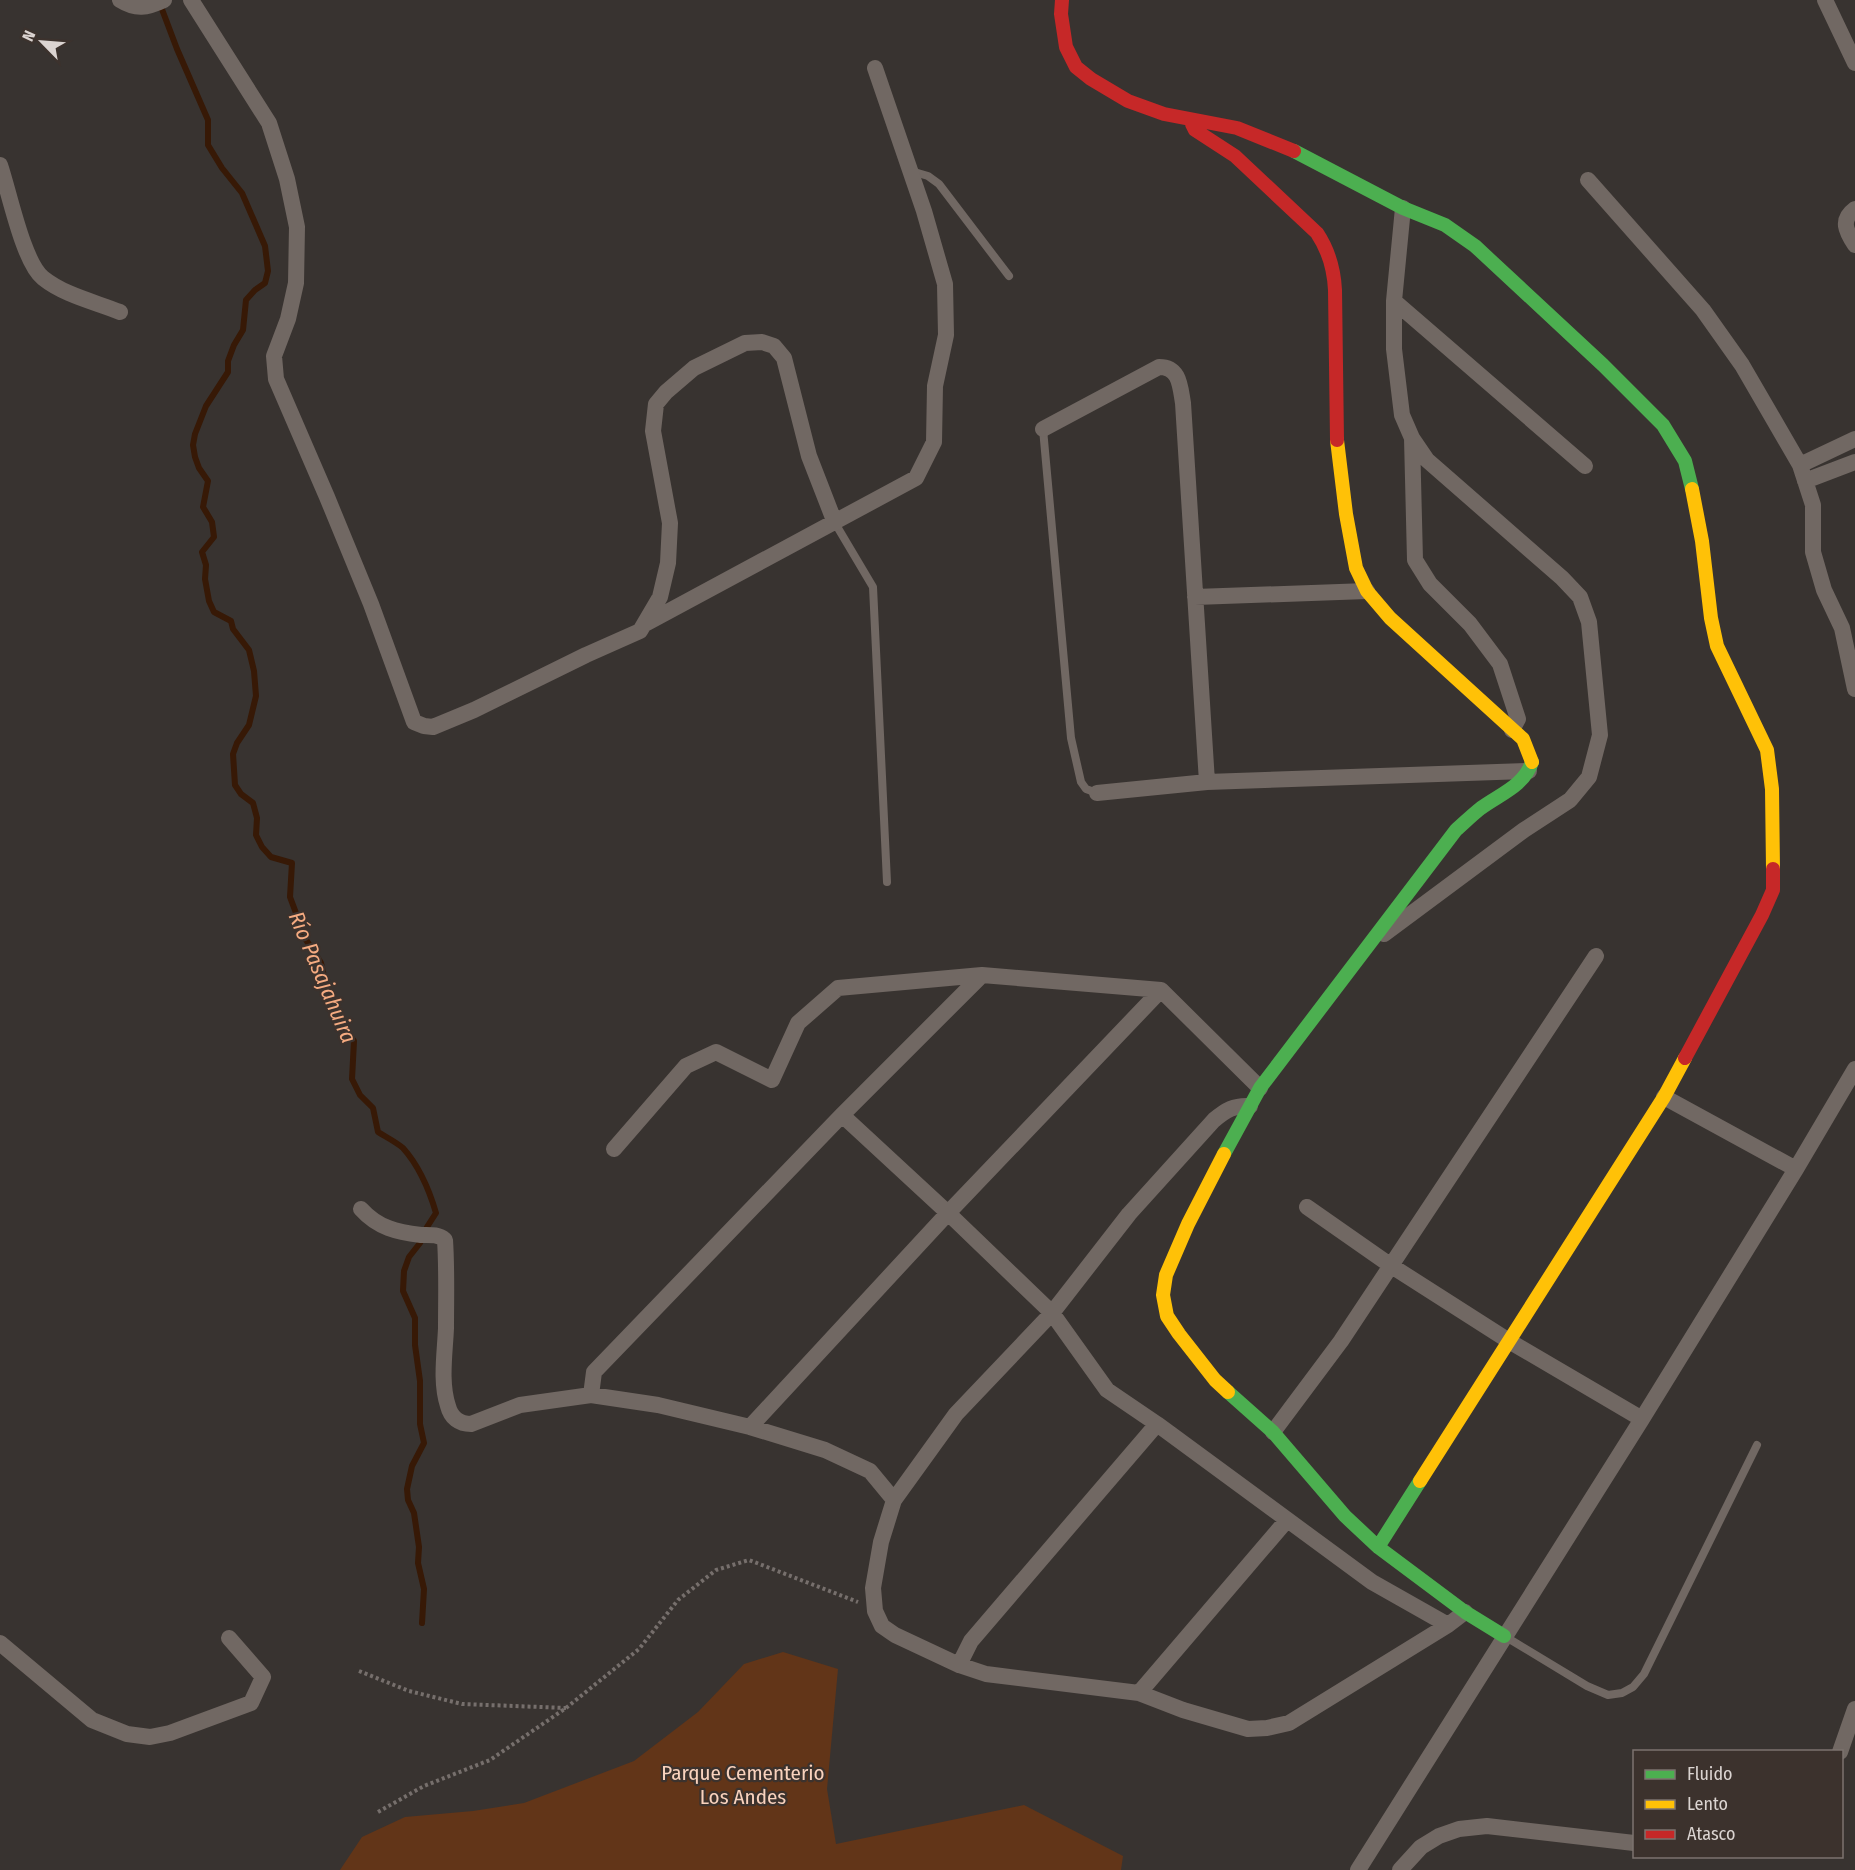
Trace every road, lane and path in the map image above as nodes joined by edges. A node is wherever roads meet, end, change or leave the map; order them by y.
1 (120, 0) edge
2 (191, 0) edge
3 (1062, 0) edge
4 (1825, 0) edge
5 (157, 4) edge
6 (1855, 63) edge
7 (875, 68) dead end
8 (1192, 120) junction
9 (0, 165) edge
10 (910, 171) junction
11 (1588, 180) dead end
12 (1403, 208) junction
13 (1855, 209) edge
14 (1855, 245) edge
15 (1009, 276) dead end
16 (1394, 301) junction
17 (120, 312) dead end
18 (1043, 429) joint
19 (1412, 438) junction
20 (1855, 439) edge
21 (1855, 462) edge
22 (1585, 466) dead end
23 (1803, 473) junction
24 (836, 523) junction
25 (1366, 591) junction
26 (1195, 597) junction
27 (645, 624) junction
28 (1855, 689) edge
29 (1512, 730) junction
30 (1529, 771) junction
31 (1207, 782) junction
32 (1097, 793) joint
33 (887, 882) dead end
34 (1364, 949) junction
35 (1596, 956) dead end
36 (982, 975) junction
37 (1161, 990) junction
38 (1855, 1069) edge
39 (1260, 1088) junction
40 (1664, 1097) junction
41 (1250, 1106) junction
42 (842, 1115) junction
43 (614, 1149) dead end
44 (1796, 1169) junction
45 (1307, 1207) dead end
46 (361, 1209) dead end
47 (948, 1213) junction
48 (1390, 1266) junction
49 (1052, 1312) junction
50 (1509, 1341) junction
51 (591, 1395) junction
52 (1642, 1419) junction
53 (1157, 1424) junction
54 (750, 1427) junction
55 (1273, 1432) junction
56 (1757, 1445) dead end
57 (894, 1500) junction
58 (1287, 1520) junction
59 (1378, 1547) junction
60 (875, 1609) junction
61 (1465, 1612) junction
62 (1448, 1625) junction
63 (1504, 1636) junction
64 (230, 1638) dead end
65 (0, 1642) edge
66 (959, 1665) junction
67 (359, 1671) dead end
68 (1138, 1693) junction
69 (567, 1708) junction
70 (1855, 1709) edge
71 (1841, 1750) edge
72 (378, 1812) dead end
73 (1633, 1843) edge
74 (1358, 1870) edge
75 (1400, 1870) edge

1 - 5 street
2 - 27 street
3 - 8 street
4 - 6 street
7 - 10 street
8 - 12 street
8 - 25 street
9 - 17 street
10 - 15 lane
10 - 24 street
11 - 23 street
12 - 16 street
12 - 40 street
13 - 14 street
16 - 19 street
16 - 22 street
18 - 26 street
18 - 32 lane
19 - 29 street
19 - 34 street
20 - 23 street
21 - 23 street
23 - 28 street
24 - 27 street
24 - 27 street
24 - 33 lane
25 - 26 street
25 - 29 street
26 - 31 street
29 - 30 street
30 - 31 street
30 - 34 street
31 - 32 street
34 - 39 street
35 - 48 street
36 - 37 street
36 - 42 street
36 - 43 street
37 - 39 street
37 - 47 street
38 - 44 street
39 - 41 street
40 - 44 street
40 - 50 street
41 - 49 street
41 - 55 street
42 - 47 street
42 - 51 street
44 - 52 street
45 - 48 street
46 - 51 street
47 - 49 street
47 - 54 street
48 - 50 street
48 - 55 street
49 - 53 street
49 - 57 street
50 - 52 street
50 - 59 street
51 - 54 street
52 - 63 street
53 - 58 street
53 - 66 street
54 - 57 street
55 - 59 street
56 - 63 lane
57 - 60 street
58 - 62 street
58 - 68 street
59 - 61 street
60 - 66 street
60 - 69 path
61 - 62 street
61 - 63 street
62 - 68 street
63 - 74 street
64 - 65 street
66 - 68 street
67 - 69 path
69 - 72 path
70 - 71 street
73 - 75 street

